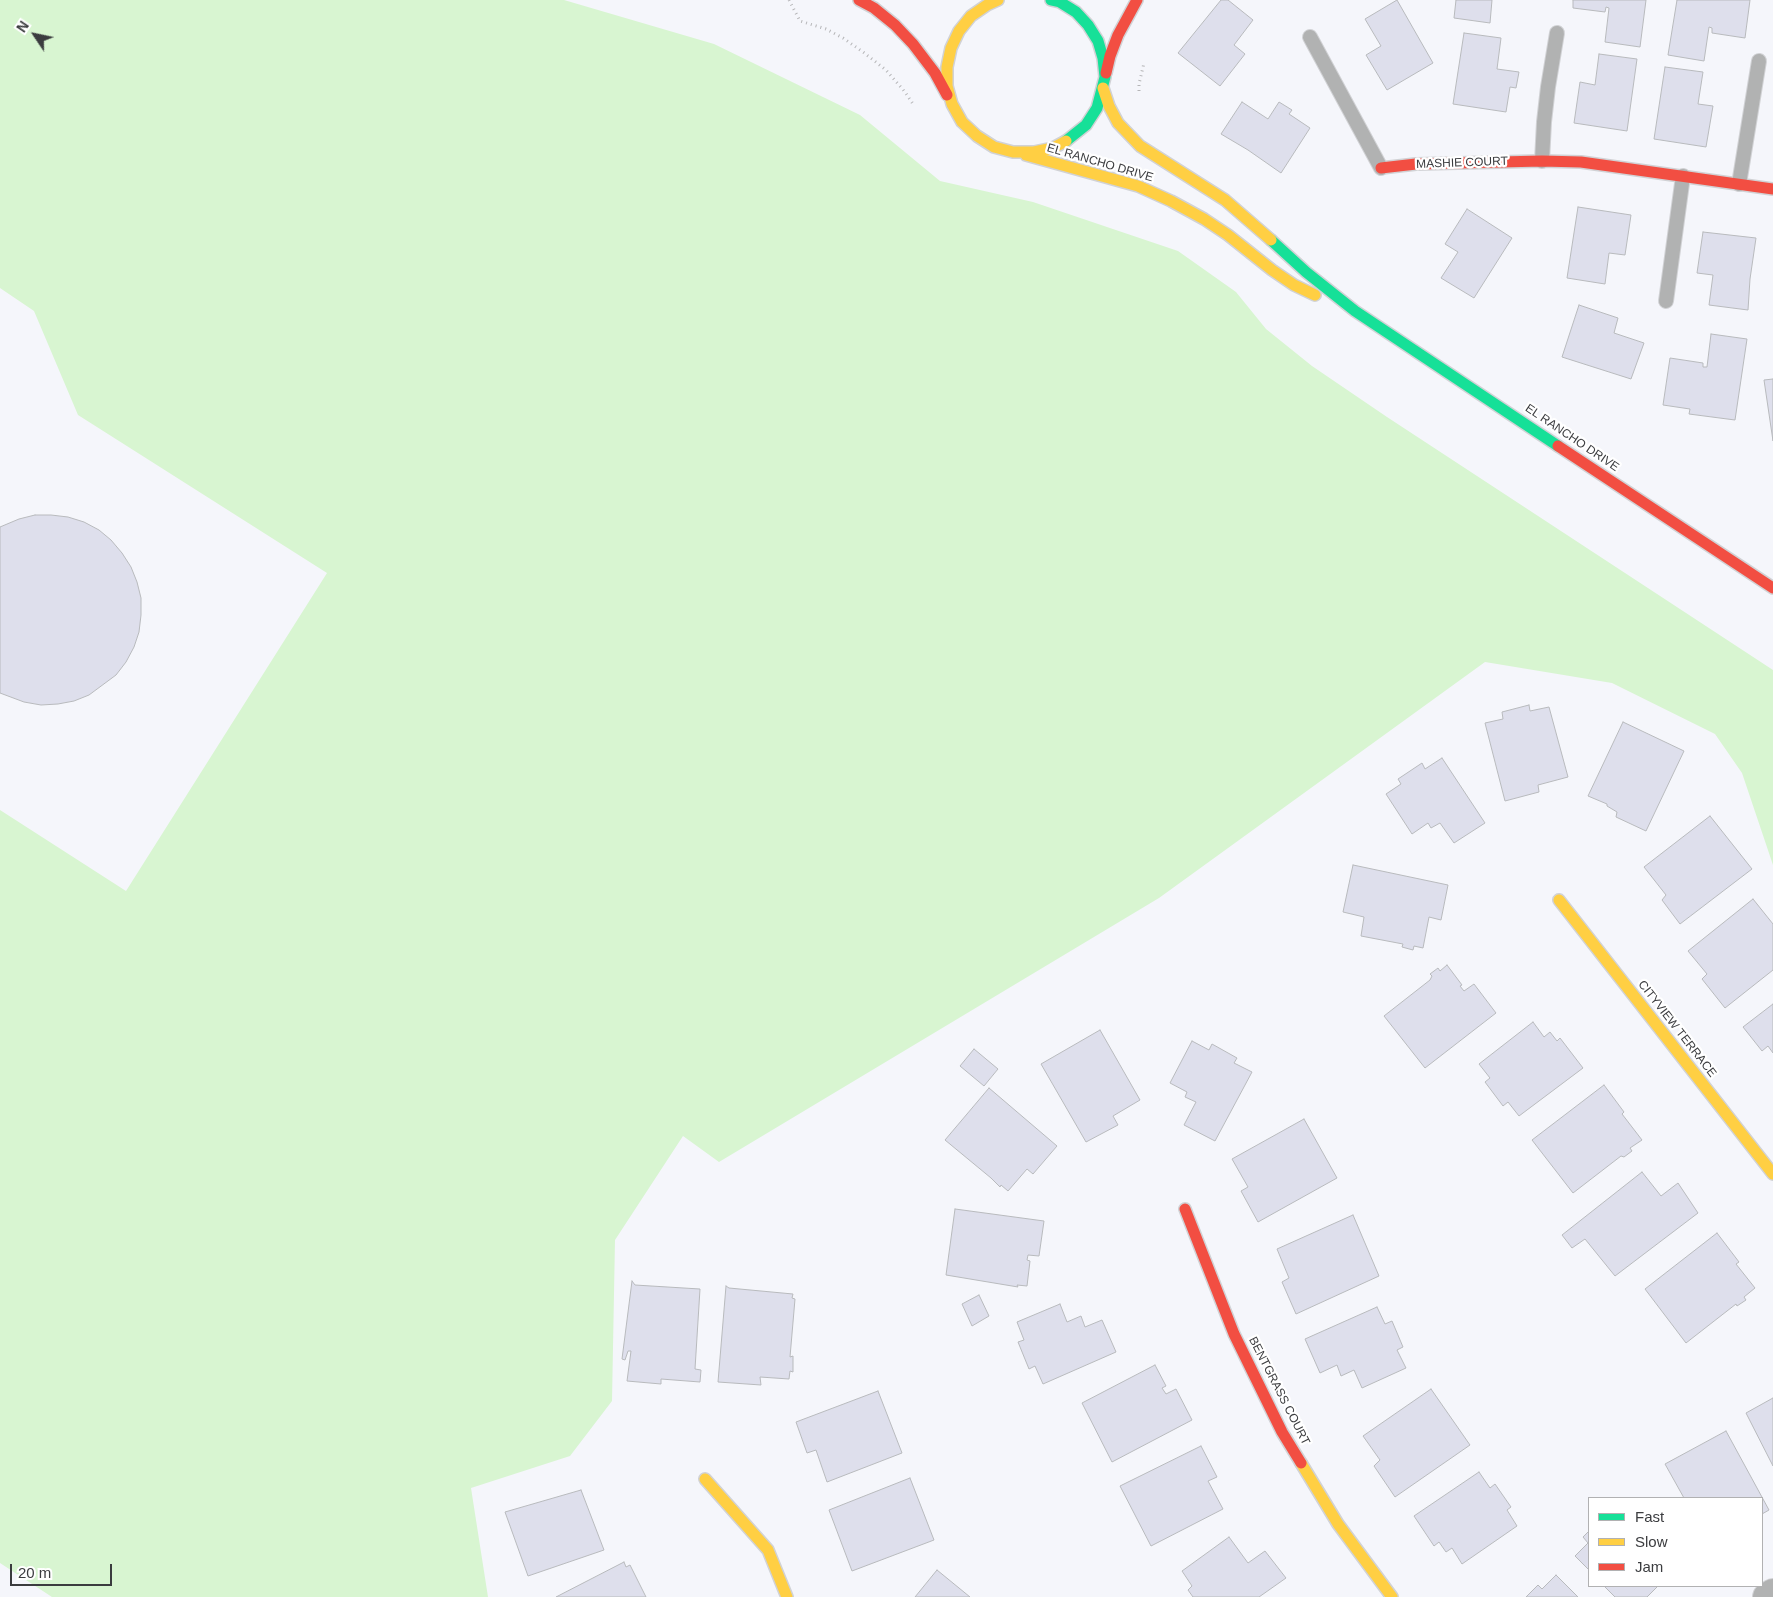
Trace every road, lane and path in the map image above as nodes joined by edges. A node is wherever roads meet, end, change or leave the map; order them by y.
1 (859, 0) edge
2 (998, 0) edge
3 (1051, 0) edge
4 (1137, 0) edge
5 (1557, 33) dead end
6 (1310, 37) dead end
7 (1145, 57) dead end
8 (1759, 61) dead end
9 (1104, 83) junction
10 (1139, 96) dead end
11 (952, 104) junction
12 (1013, 152) junction
13 (1542, 161) junction
14 (1381, 168) joint
15 (1683, 176) junction
16 (1738, 184) junction
17 (1773, 188) edge
18 (1666, 301) dead end
19 (1355, 311) junction
20 (1773, 588) edge
21 (1559, 900) dead end
22 (1773, 1174) edge
23 (1185, 1209) dead end
24 (704, 1479) dead end
25 (1773, 1593) edge
26 (787, 1597) edge
27 (1392, 1597) edge
28 (1767, 1597) edge

1 - 11 main road, EL RANCHO DRIVE
2 - 11 main road, EL RANCHO DRIVE
3 - 9 main road, EL RANCHO DRIVE
4 - 9 main road
5 - 13 lane
6 - 14 lane
7 - 10 path
8 - 16 lane
9 - 12 main road, EL RANCHO DRIVE
9 - 19 main road, EL RANCHO DRIVE
11 - 12 main road, EL RANCHO DRIVE
12 - 19 main road, EL RANCHO DRIVE
13 - 14 main road, MASHIE COURT
13 - 15 main road, MASHIE COURT
15 - 16 main road, MASHIE COURT
15 - 18 lane
16 - 17 main road, MASHIE COURT
19 - 20 main road, EL RANCHO DRIVE
21 - 22 main road, CITYVIEW TERRACE
23 - 27 main road, BENTGRASS COURT
24 - 26 main road
25 - 28 street

